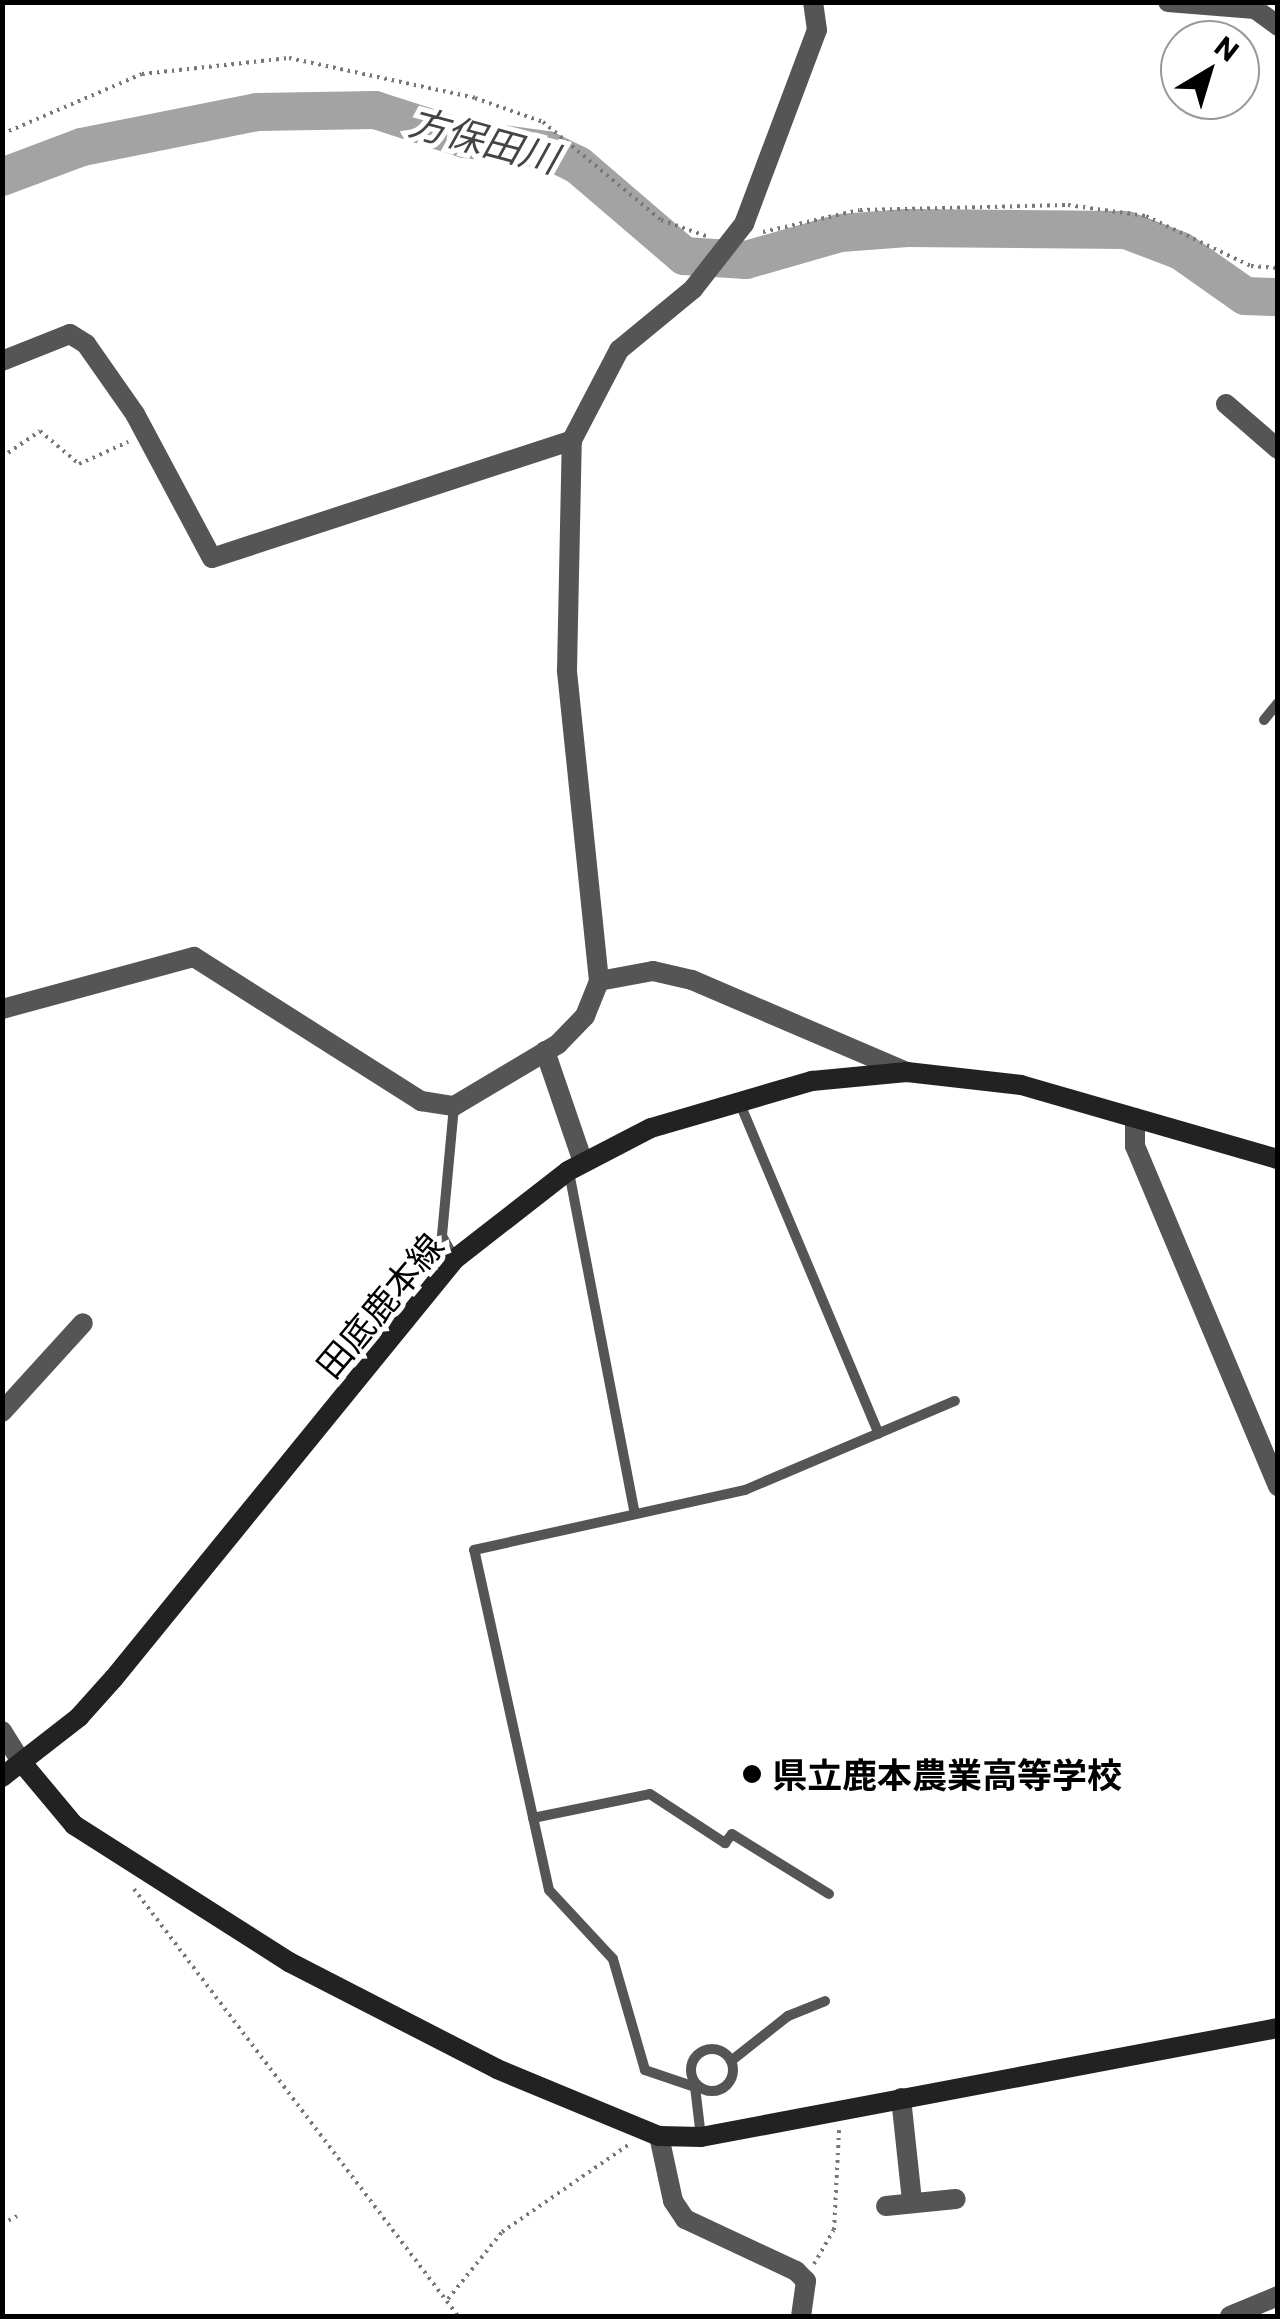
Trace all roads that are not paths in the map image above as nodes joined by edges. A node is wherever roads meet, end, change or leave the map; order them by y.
1 (813, 2) edge
2 (1168, 2) edge
3 (1278, 26) edge
4 (2, 361) edge
5 (1226, 404) dead end
6 (572, 440) junction
7 (1278, 448) edge
8 (1278, 703) edge
9 (1264, 720) dead end
10 (599, 981) junction
11 (2, 1009) edge
12 (545, 1051) junction
13 (907, 1072) junction
14 (737, 1098) junction
15 (454, 1106) junction
16 (1135, 1118) junction
17 (1278, 1158) edge
18 (576, 1166) junction
19 (455, 1259) junction
20 (82, 1323) dead end
21 (955, 1402) dead end
22 (2, 1412) edge
23 (878, 1434) junction
24 (1278, 1486) edge
25 (635, 1514) junction
26 (2, 1731) edge
27 (23, 1764) junction
28 (2, 1777) edge
29 (533, 1818) junction
30 (829, 1894) dead end
31 (825, 2001) dead end
32 (1278, 2028) edge
33 (731, 2062) junction
34 (695, 2087) junction
35 (901, 2098) junction
36 (654, 2134) junction
37 (702, 2137) junction
38 (956, 2199) dead end
39 (912, 2201) junction
40 (886, 2206) dead end
41 (1278, 2296) edge
42 (800, 2316) edge
43 (1230, 2316) edge

1 - 6 street
2 - 3 street
4 - 6 street
5 - 7 street
6 - 10 street
8 - 9 lane
10 - 12 street
10 - 13 street
11 - 15 street
12 - 15 street
12 - 18 street
13 - 14 main road, 田底鹿本線
13 - 16 main road, 田底鹿本線
14 - 18 main road, 田底鹿本線
14 - 23 lane
15 - 19 lane
16 - 17 main road, 田底鹿本線
16 - 24 street
18 - 19 main road, 田底鹿本線
18 - 25 lane
19 - 27 main road, 田底鹿本線
20 - 22 street
21 - 23 lane
23 - 25 lane
25 - 29 lane
26 - 27 street
27 - 28 main road, 田底鹿本線
27 - 36 main road
29 - 30 lane
29 - 34 lane
31 - 33 lane
32 - 35 main road
33 - 34 lane
33 - 34 lane
34 - 37 lane
35 - 37 main road
35 - 39 street
36 - 37 main road
36 - 42 street
38 - 39 street
39 - 40 street
41 - 43 street

